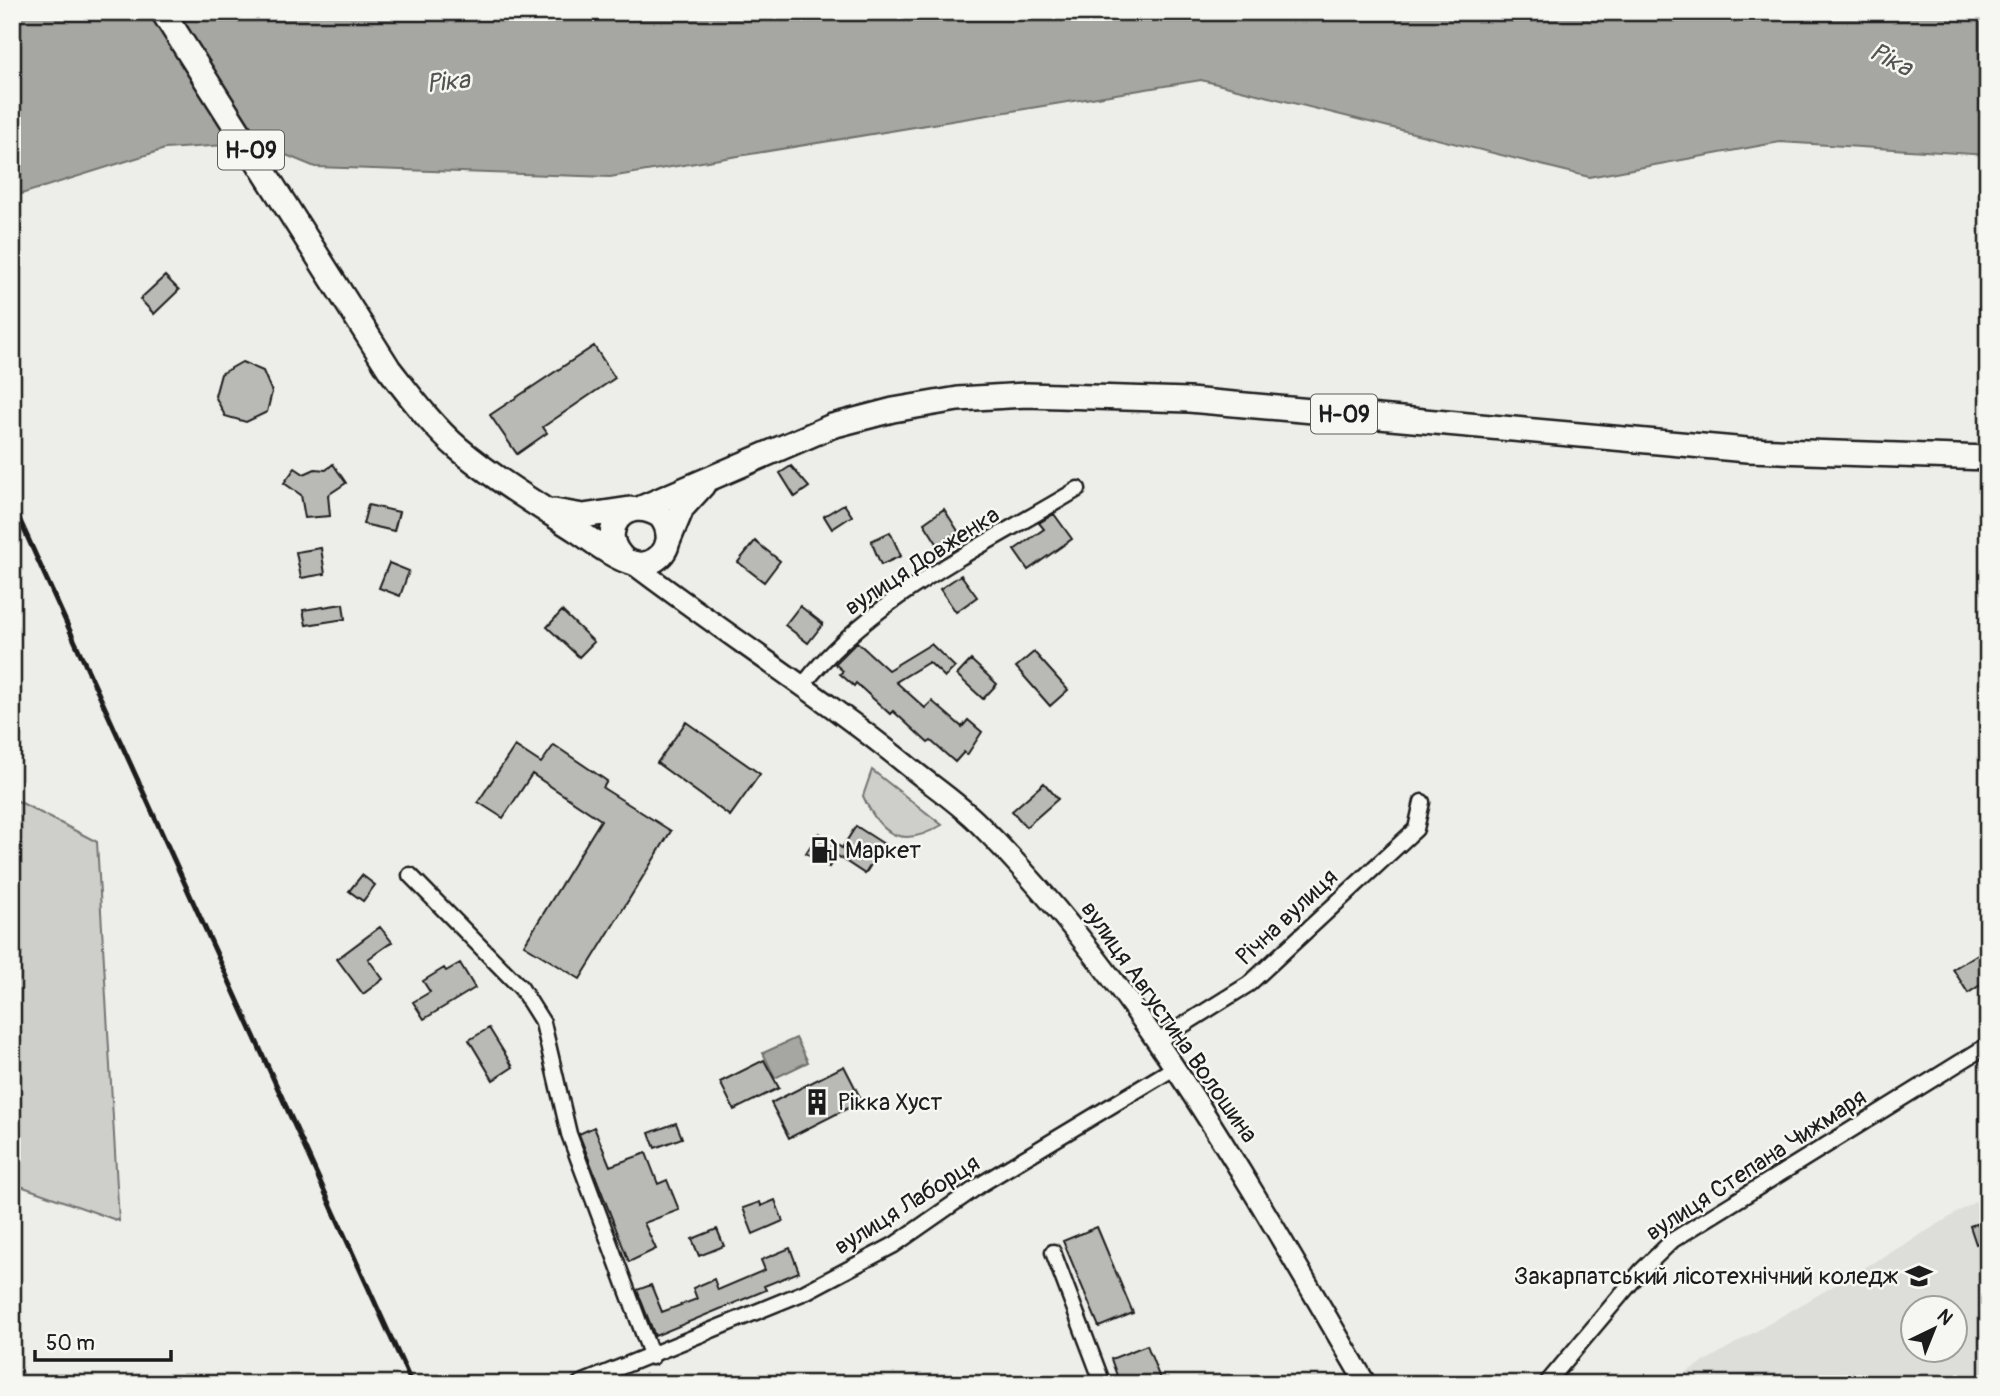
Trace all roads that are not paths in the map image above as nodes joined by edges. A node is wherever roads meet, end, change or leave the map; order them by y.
1 (163, 12) edge
2 (1988, 458) edge
3 (712, 477) junction
4 (1078, 489) dead end
5 (544, 509) junction
6 (636, 509) junction
7 (666, 548) junction
8 (629, 562) junction
9 (668, 591) junction
10 (803, 685) junction
11 (1422, 802) dead end
12 (410, 876) dead end
13 (1156, 1042) junction
14 (1988, 1045) edge
15 (1174, 1068) junction
16 (1053, 1252) dead end
17 (652, 1357) junction
18 (579, 1384) edge
19 (1103, 1384) edge
20 (1366, 1384) edge
21 (1546, 1384) edge

1 - 5 main road, вулиця Августина Волошина / Н-09
2 - 3 main road, Н-09
3 - 6 main road, Н-09
3 - 7 main road, Н-09
4 - 10 street, вулиця Довженка
5 - 6 main road, вулиця Августина Волошина / Н-09
5 - 8 main road, вулиця Августина Волошина / Н-09
6 - 7 main road
6 - 8 main road
7 - 8 main road
7 - 9 main road
8 - 9 main road, вулиця Августина Волошина
9 - 10 main road, вулиця Августина Волошина
10 - 13 main road, вулиця Августина Волошина
11 - 13 street, Річна вулиця
12 - 17 street
13 - 15 main road, вулиця Августина Волошина
14 - 21 street, вулиця Степана Чижмаря
15 - 17 street, вулиця Лаборця
15 - 20 main road, вулиця Августина Волошина
16 - 19 street
17 - 18 street, вулиця Лаборця

